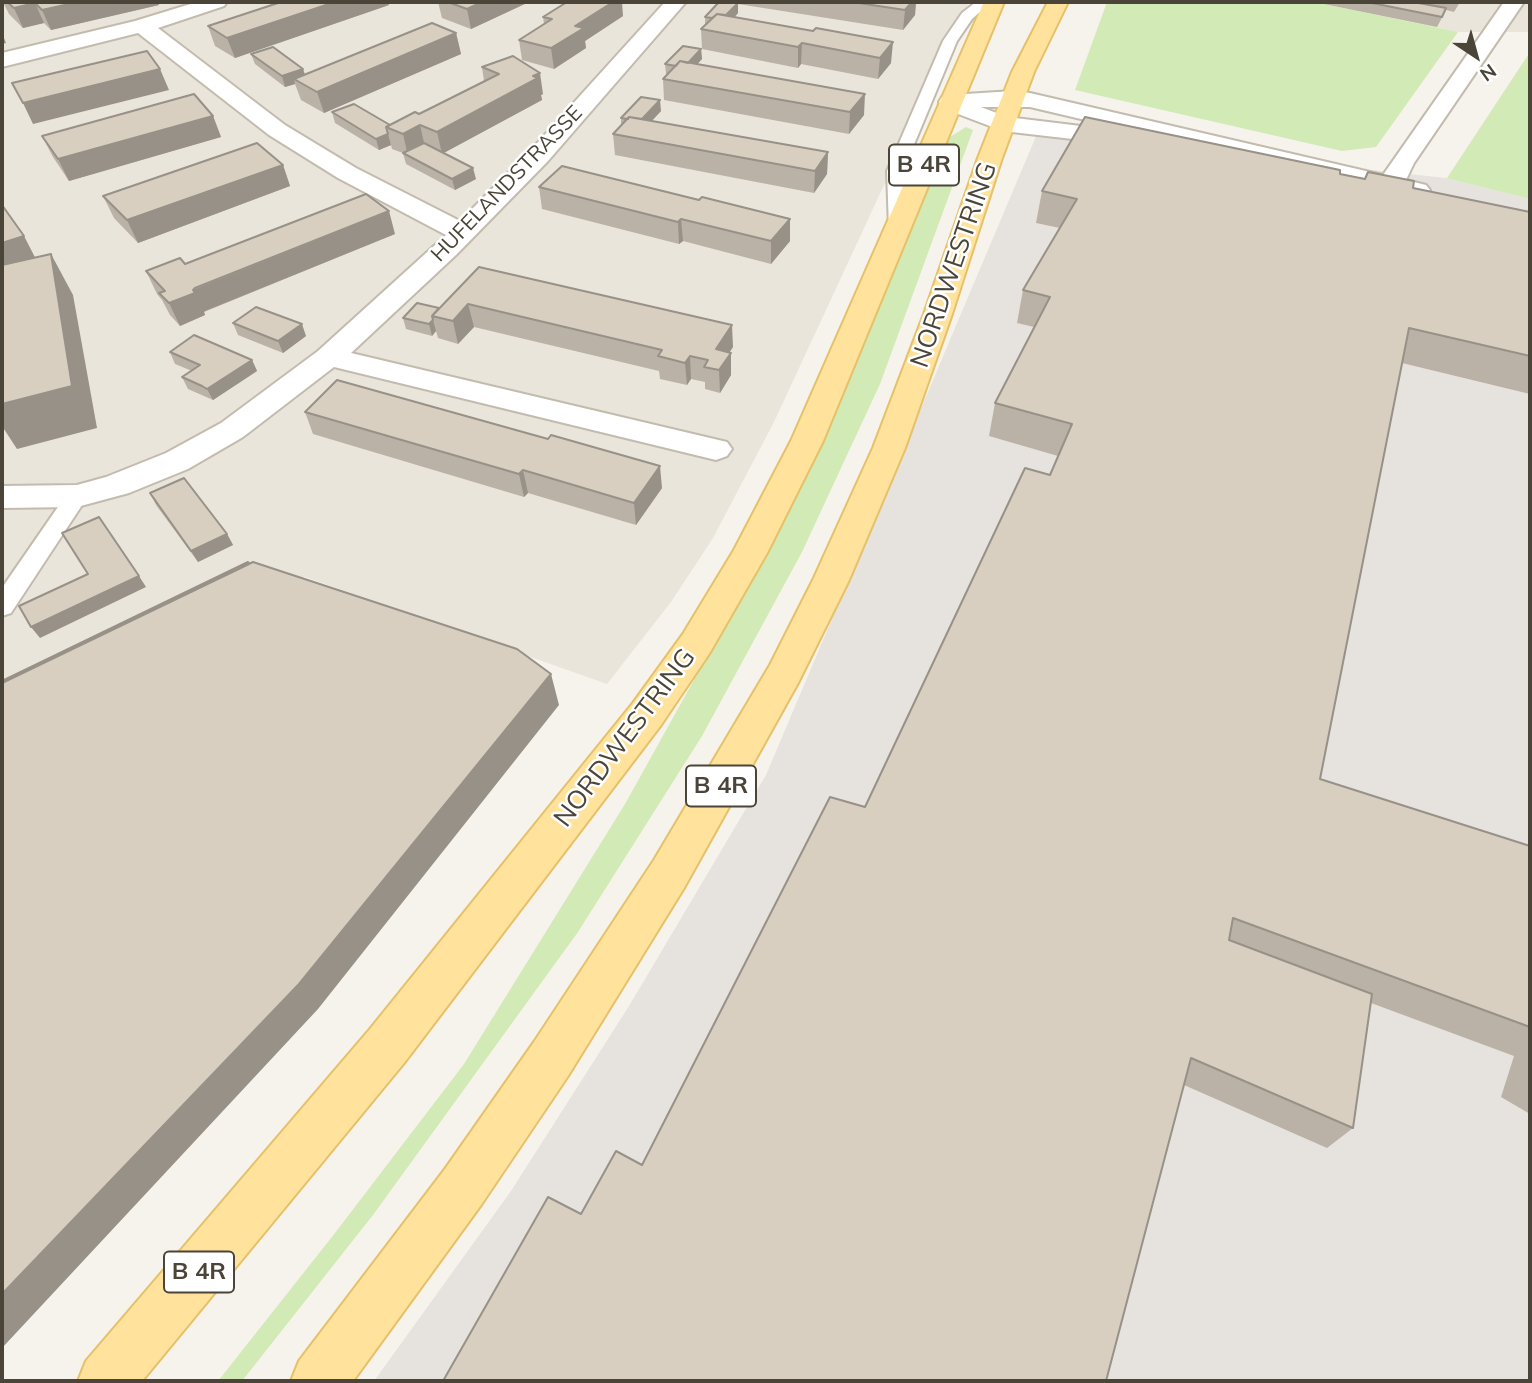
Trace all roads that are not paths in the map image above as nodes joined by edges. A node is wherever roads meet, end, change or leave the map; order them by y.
1 (218, 2) edge
2 (676, 2) edge
3 (984, 2) edge
4 (994, 2) edge
5 (1058, 2) edge
6 (1518, 7) edge
7 (142, 26) junction
8 (2, 60) edge
9 (950, 103) junction
10 (1008, 111) junction
11 (1391, 184) junction
12 (1437, 195) edge
13 (898, 228) junction
14 (462, 233) junction
15 (329, 357) junction
16 (716, 449) dead end
17 (77, 496) junction
18 (2, 497) edge
19 (2, 607) edge
20 (106, 1381) edge
21 (319, 1381) edge

1 - 7 street
2 - 14 street, HUFELANDSTRASSE
3 - 13 lane
4 - 9 main road, NORDWESTRING / B 4R
5 - 10 main road, NORDWESTRING / B 4R
6 - 11 street
7 - 8 street
7 - 14 street
9 - 10 street
9 - 13 main road, NORDWESTRING / B 4R
10 - 11 street
10 - 21 main road, NORDWESTRING / B 4R
11 - 12 street
13 - 20 main road, NORDWESTRING / B 4R
14 - 15 street, HUFELANDSTRASSE
15 - 16 street
15 - 17 street, HUFELANDSTRASSE
17 - 18 street, HUFELANDSTRASSE
17 - 19 lane

